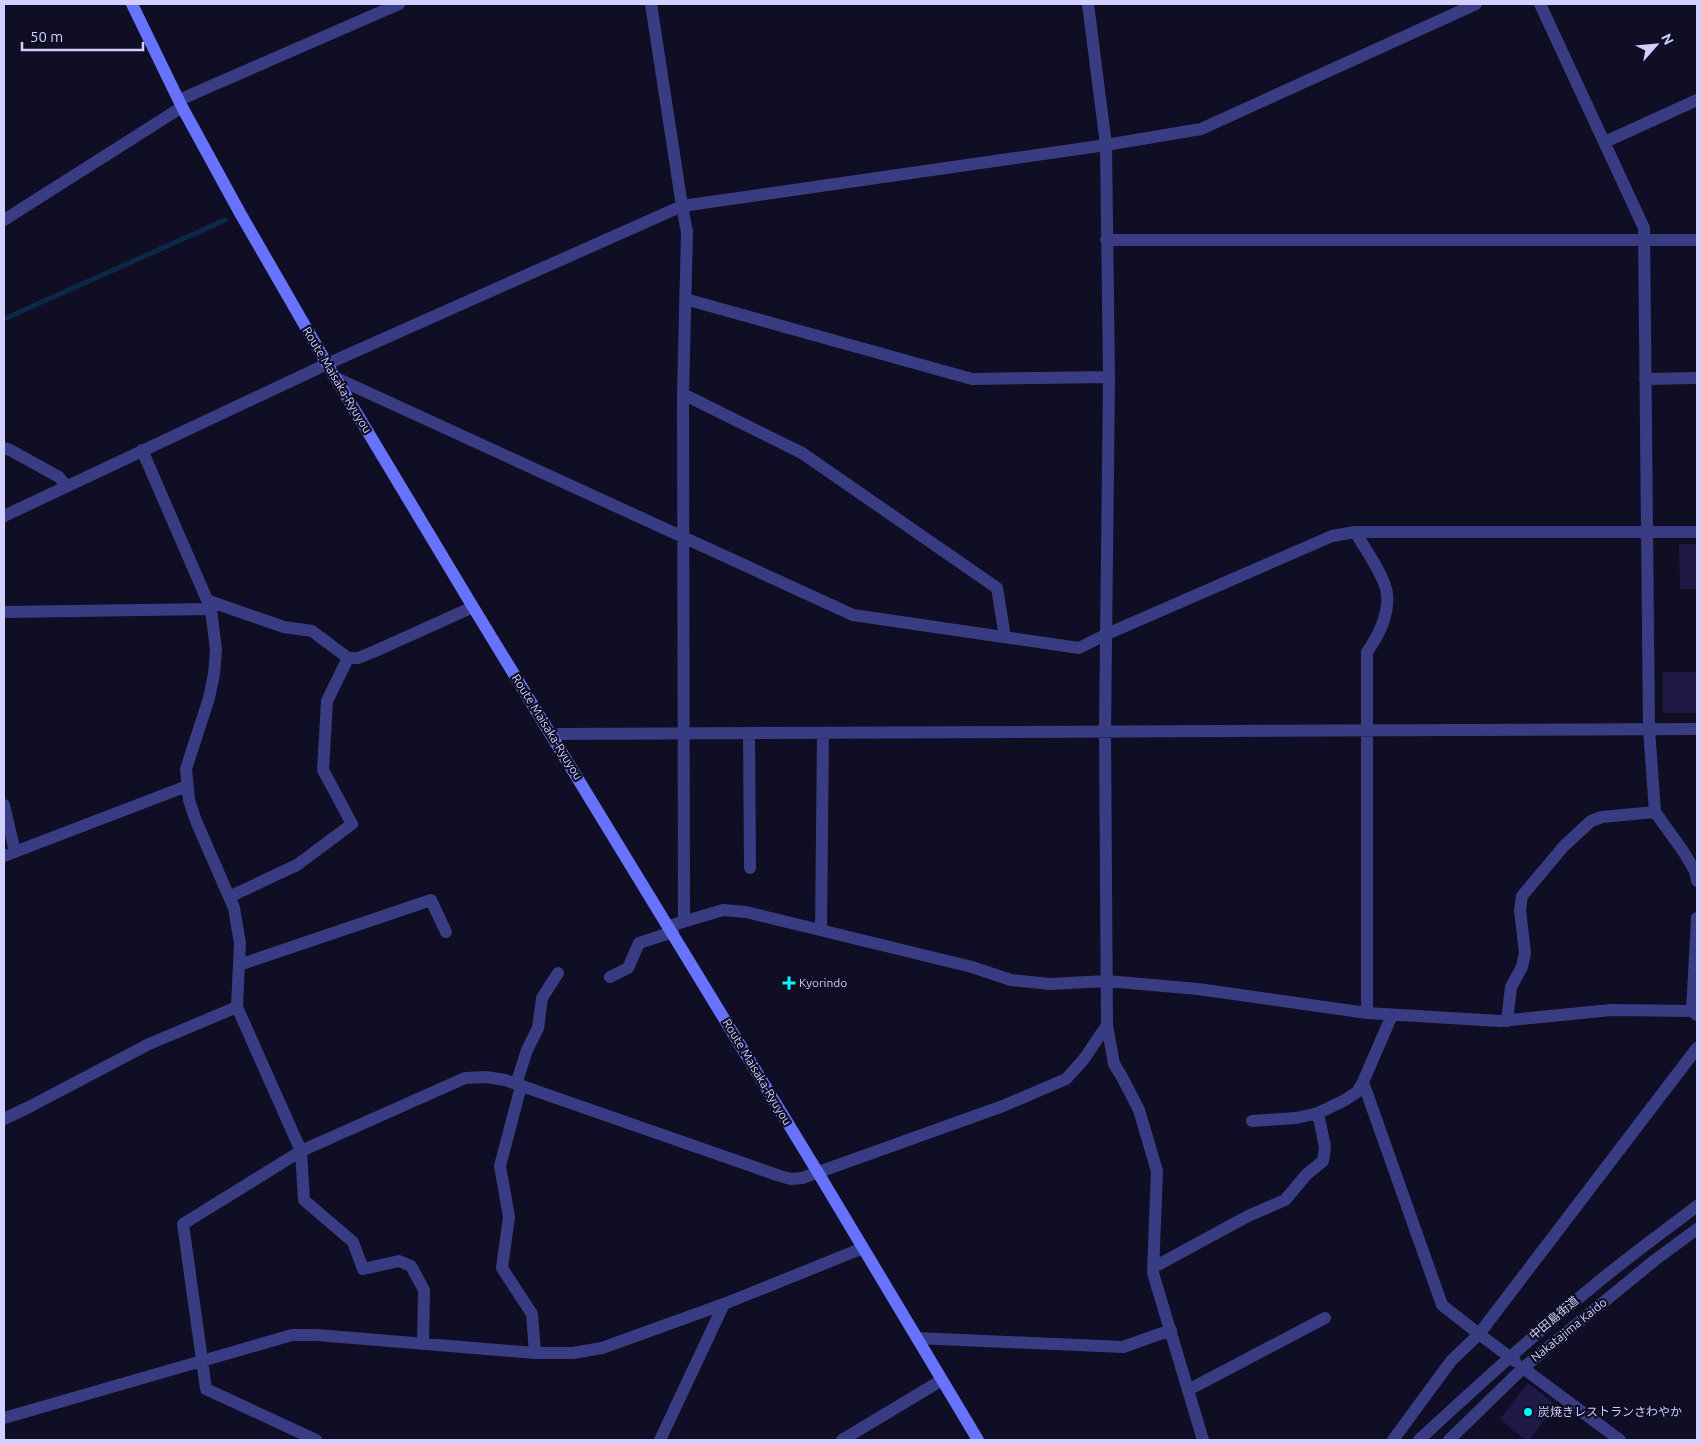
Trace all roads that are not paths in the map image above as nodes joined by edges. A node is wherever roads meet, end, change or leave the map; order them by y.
1 (132, 4) edge
2 (399, 4) edge
3 (651, 4) edge
4 (1088, 4) edge
5 (1476, 4) edge
6 (1540, 4) edge
7 (1697, 100) edge
8 (180, 103) junction
9 (1604, 142) junction
10 (1106, 145) junction
11 (682, 206) junction
12 (4, 220) edge
13 (1106, 240) junction
14 (1697, 240) edge
15 (1644, 241) junction
16 (685, 299) junction
17 (327, 364) junction
18 (1109, 377) junction
19 (336, 378) junction
20 (1697, 378) edge
21 (1645, 379) junction
22 (683, 394) junction
23 (4, 448) edge
24 (142, 450) junction
25 (66, 486) junction
26 (4, 516) edge
27 (1355, 532) junction
28 (1647, 532) junction
29 (1697, 532) edge
30 (684, 537) junction
31 (210, 605) junction
32 (473, 607) junction
33 (4, 612) edge
34 (1107, 634) junction
35 (1005, 637) junction
36 (348, 658) junction
37 (1649, 729) junction
38 (1697, 729) edge
39 (1367, 730) junction
40 (1106, 732) junction
41 (684, 733) junction
42 (749, 733) junction
43 (823, 733) junction
44 (552, 734) junction
45 (187, 786) junction
46 (4, 805) edge
47 (1655, 812) junction
48 (9, 854) edge
49 (750, 868) dead end
50 (1697, 881) edge
51 (229, 897) junction
52 (1697, 918) edge
53 (684, 921) junction
54 (670, 929) junction
55 (821, 930) junction
56 (446, 932) dead end
57 (239, 965) junction
58 (558, 973) dead end
59 (610, 977) dead end
60 (1106, 981) junction
61 (237, 1007) junction
62 (1694, 1013) edge
63 (1367, 1014) junction
64 (1392, 1015) junction
65 (1507, 1021) junction
66 (1107, 1025) junction
67 (1697, 1048) edge
68 (1362, 1082) junction
69 (518, 1085) junction
70 (1318, 1113) junction
71 (4, 1119) edge
72 (1252, 1121) dead end
73 (301, 1151) junction
74 (817, 1171) junction
75 (1697, 1206) edge
76 (1697, 1229) edge
77 (863, 1248) junction
78 (1154, 1266) junction
79 (724, 1304) junction
80 (1325, 1318) dead end
81 (1171, 1330) junction
82 (1479, 1334) junction
83 (917, 1338) junction
84 (422, 1344) junction
85 (535, 1353) junction
86 (1510, 1357) junction
87 (203, 1361) junction
88 (1524, 1368) junction
89 (942, 1380) junction
90 (1188, 1390) junction
91 (4, 1418) edge
92 (316, 1440) edge
93 (660, 1440) edge
94 (842, 1440) edge
95 (978, 1440) edge
96 (1203, 1440) edge
97 (1392, 1440) edge
98 (1420, 1440) edge
99 (1449, 1440) edge
100 (1620, 1440) edge

1 - 8 main road, Route Maisaka-Ryuyou
2 - 8 street
3 - 11 street
4 - 10 street
5 - 10 street
6 - 9 street
7 - 9 street
8 - 12 street
8 - 17 main road, Route Maisaka-Ryuyou
9 - 15 street
10 - 11 street
10 - 13 street
11 - 16 street
11 - 17 street
13 - 15 street
13 - 18 street
14 - 15 street
15 - 21 street
16 - 18 street
16 - 22 street
17 - 19 main road, Route Maisaka-Ryuyou
17 - 24 street
18 - 34 street
19 - 30 street
19 - 32 main road, Route Maisaka-Ryuyou
20 - 21 street
21 - 28 street
22 - 30 street
22 - 35 street
23 - 25 street
24 - 25 street
24 - 31 street
25 - 26 street
27 - 28 street
27 - 34 street
27 - 39 street
28 - 29 street
28 - 37 street
30 - 35 street
30 - 41 street
31 - 33 street
31 - 36 street
31 - 45 street
32 - 36 street
32 - 44 main road, Route Maisaka-Ryuyou
34 - 35 street
34 - 40 street
36 - 51 street
37 - 38 street
37 - 39 street
37 - 47 street
39 - 40 street
39 - 63 street
40 - 43 street
40 - 60 street
41 - 42 street
41 - 44 street
41 - 53 street
42 - 43 street
42 - 49 street
43 - 55 street
44 - 54 main road, Route Maisaka-Ryuyou
45 - 48 street
45 - 51 street
46 - 48 street
47 - 50 street
47 - 65 street
51 - 57 street
52 - 62 street
53 - 54 street
53 - 55 street
54 - 59 street
54 - 74 main road, Route Maisaka-Ryuyou
55 - 60 street
56 - 57 street
57 - 61 street
58 - 69 street
60 - 63 street
60 - 66 street
61 - 71 street
61 - 73 street
62 - 65 street
63 - 64 street
64 - 65 street
64 - 68 street
66 - 74 street
66 - 78 street
67 - 82 street
68 - 70 street
68 - 82 street
69 - 73 street
69 - 74 street
69 - 85 street
70 - 72 street
70 - 78 street
73 - 84 street
73 - 87 street
74 - 77 main road, Route Maisaka-Ryuyou
75 - 86 street, 中田島街道
76 - 88 street, Nakatajima Kaido
77 - 79 street
77 - 83 main road, Route Maisaka-Ryuyou
78 - 81 street
79 - 85 street
79 - 93 street
80 - 90 street
81 - 83 street
81 - 90 street
82 - 86 street
82 - 97 street
83 - 89 main road, Route Maisaka-Ryuyou
84 - 85 street
84 - 87 street
86 - 88 street
86 - 98 street, 中田島街道
87 - 91 street
87 - 92 street
88 - 99 street, Nakatajima Kaido
88 - 100 street
89 - 94 street
89 - 95 main road, Route Maisaka-Ryuyou
90 - 96 street

